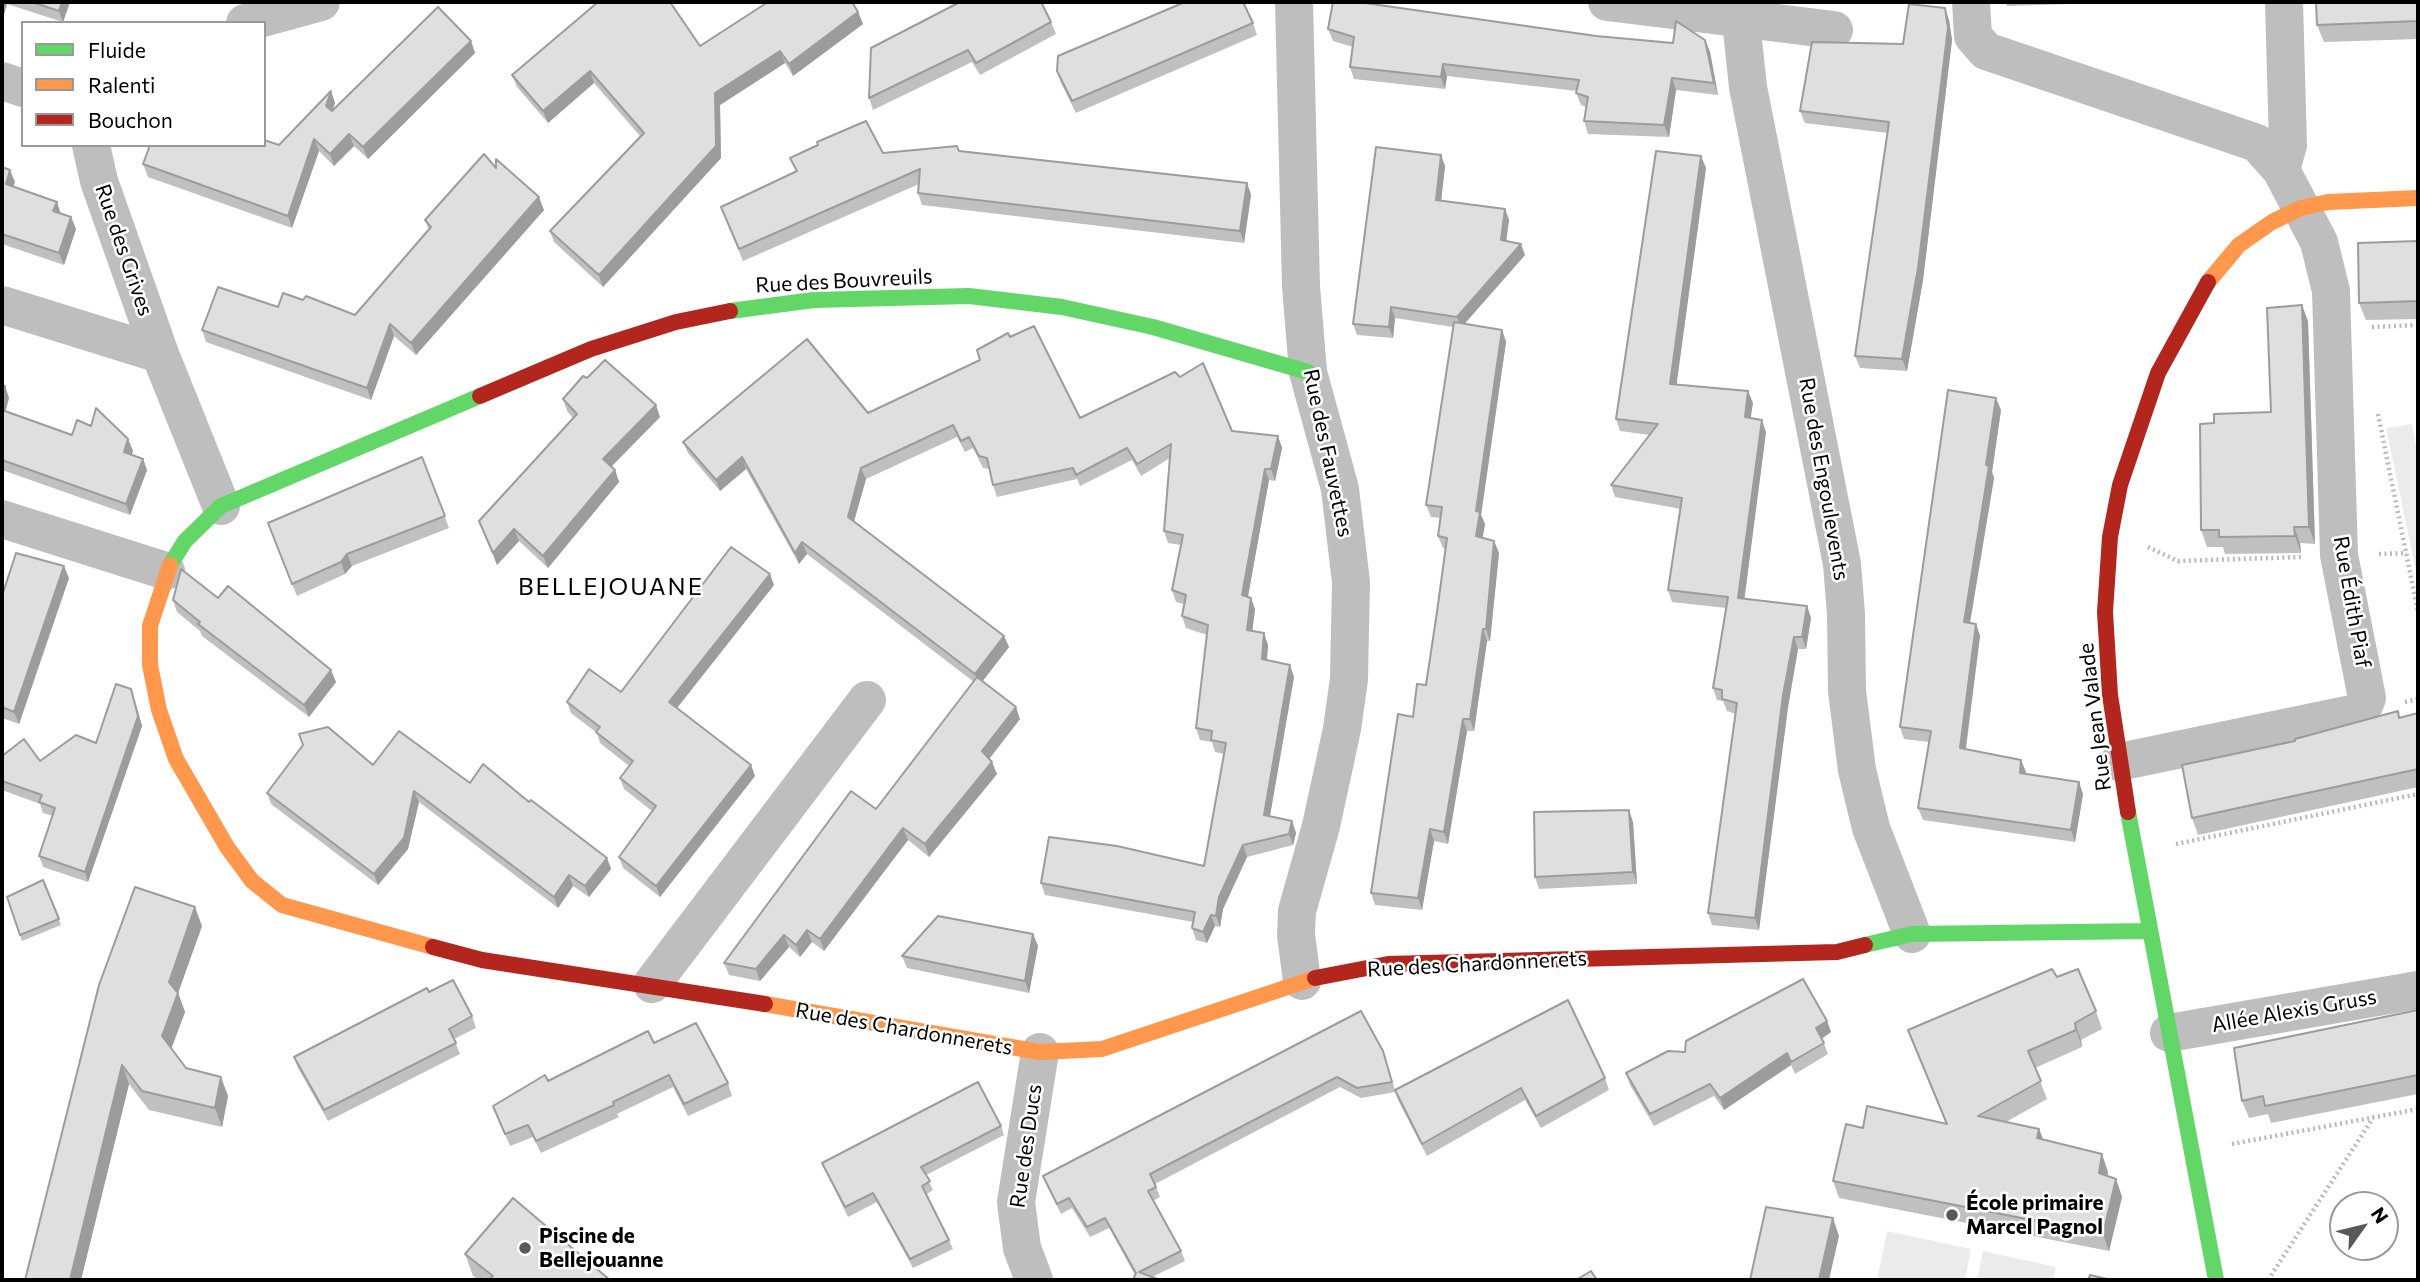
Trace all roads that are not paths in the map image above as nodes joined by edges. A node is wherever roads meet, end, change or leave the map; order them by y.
1 (321, 2) edge
2 (1294, 2) edge
3 (1607, 2) edge
4 (1971, 2) edge
5 (2284, 2) edge
6 (252, 21) edge
7 (1741, 21) junction
8 (1834, 30) dead end
9 (2, 81) edge
10 (21, 87) edge
11 (90, 147) edge
12 (2281, 170) junction
13 (2418, 198) edge
14 (2301, 208) junction
15 (2, 305) edge
16 (160, 354) junction
17 (1308, 372) junction
18 (221, 506) junction
19 (2, 519) edge
20 (166, 571) junction
21 (867, 700) dead end
22 (2119, 762) junction
23 (2150, 931) junction
24 (1912, 934) junction
25 (1302, 981) junction
26 (652, 984) junction
27 (2418, 990) edge
28 (2169, 1033) junction
29 (1040, 1052) junction
30 (1034, 1280) edge
31 (2216, 1280) edge

1 - 6 street
2 - 17 street, Rue des Fauvettes
3 - 7 street
4 - 12 street, Rue Édith Piaf
5 - 12 street
7 - 8 street
7 - 24 street, Rue des Engoulevents
9 - 10 street
11 - 16 street, Rue des Grives
12 - 14 street, Rue Édith Piaf
13 - 14 street
14 - 22 street, Rue Jean Valade
14 - 22 street, Rue Édith Piaf
15 - 16 street, Rue des Grives
16 - 18 street, Rue des Grives
17 - 18 street, Rue des Bouvreuils
17 - 25 street, Rue des Fauvettes
18 - 20 street
19 - 20 street
20 - 26 street, Rue des Chardonnerets
21 - 26 street
22 - 23 street, Rue Jean Valade
23 - 24 street, Rue des Chardonnerets
23 - 28 street, Rue Jean Valade
24 - 25 street, Rue des Chardonnerets
25 - 29 street, Rue des Chardonnerets
26 - 29 street, Rue des Chardonnerets
27 - 28 street, Allée Alexis Gruss
28 - 31 street, Rue Jean Valade
29 - 30 street, Rue des Ducs

